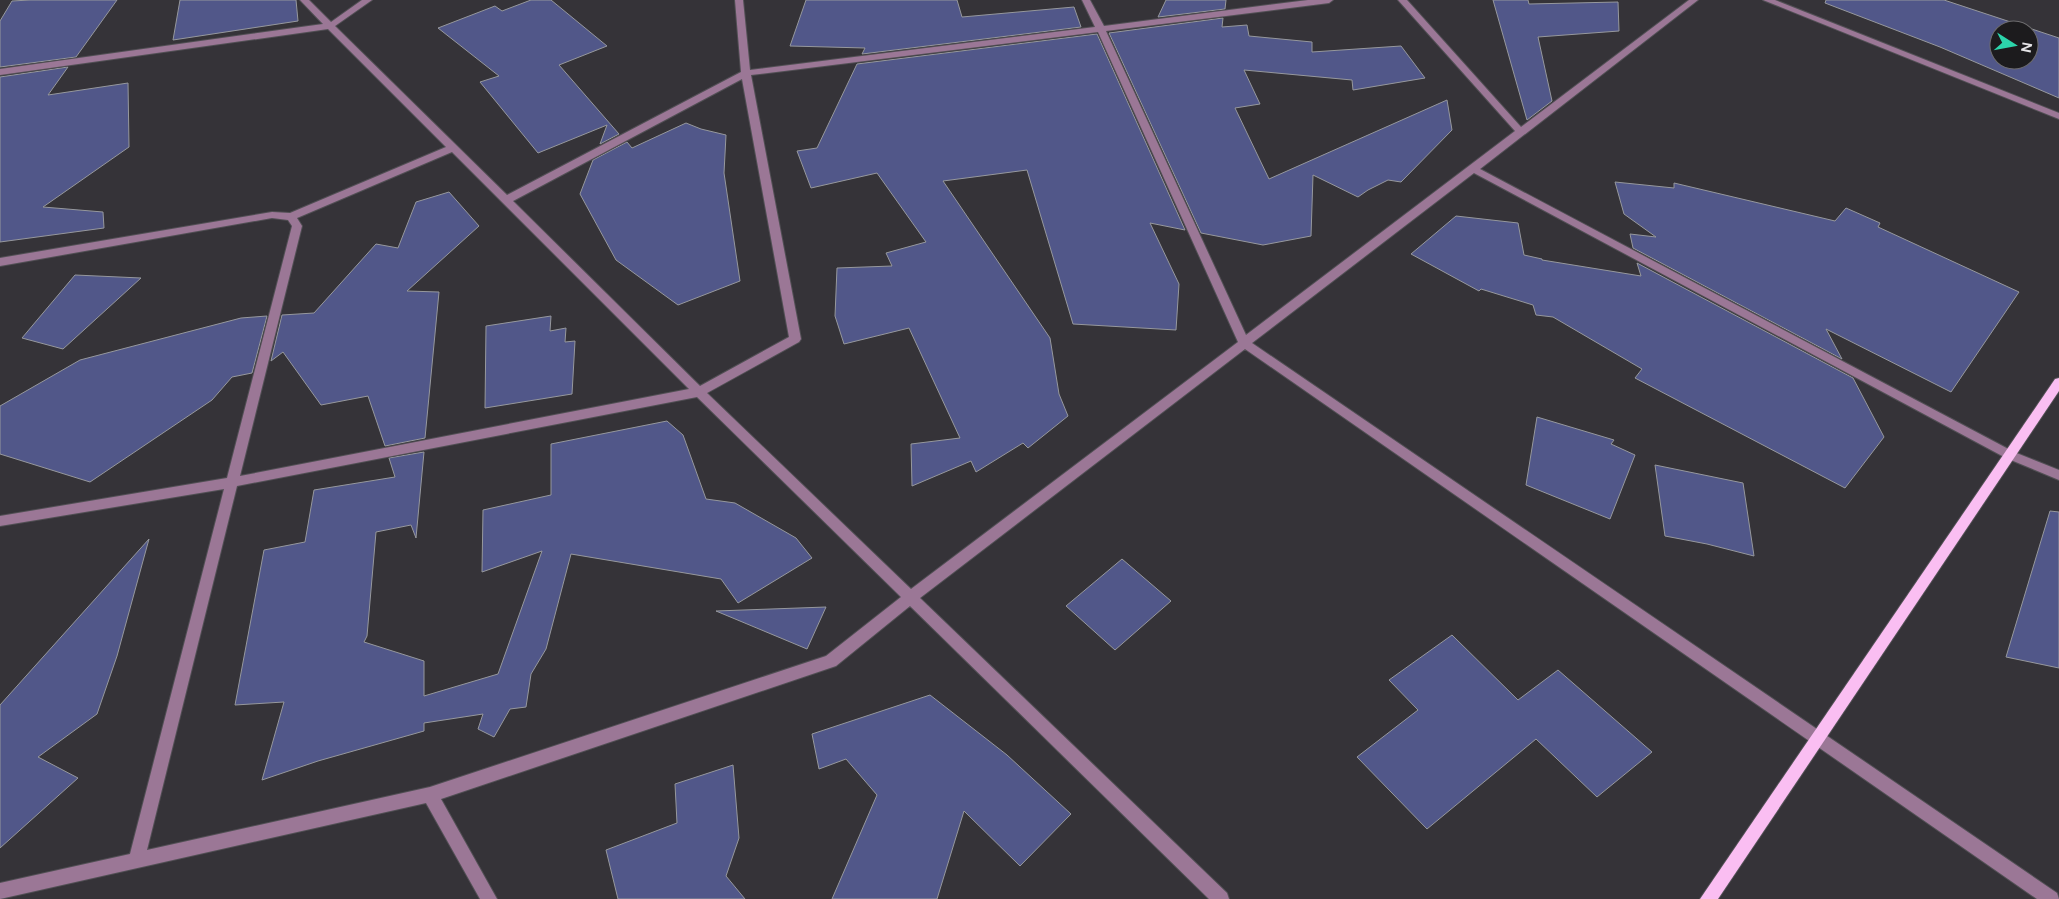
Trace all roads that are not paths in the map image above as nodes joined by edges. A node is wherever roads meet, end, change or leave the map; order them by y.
1 (304, 0) edge
2 (368, 0) edge
3 (739, 0) edge
4 (1086, 0) edge
5 (1329, 0) edge
6 (1402, 0) edge
7 (1694, 0) edge
8 (1767, 0) edge
9 (330, 26) junction
10 (1101, 30) junction
11 (0, 72) edge
12 (746, 73) junction
13 (2059, 116) edge
14 (1521, 132) junction
15 (453, 148) junction
16 (1473, 169) junction
17 (506, 200) junction
18 (291, 217) junction
19 (0, 262) edge
20 (1244, 343) junction
21 (2059, 382) edge
22 (699, 392) junction
23 (2010, 455) junction
24 (2059, 475) edge
25 (233, 482) junction
26 (0, 522) edge
27 (910, 598) junction
28 (1818, 739) junction
29 (430, 795) junction
30 (136, 861) junction
31 (0, 891) edge
32 (489, 899) edge
33 (1221, 899) edge
34 (1708, 899) edge
35 (2051, 899) edge

1 - 9 street
2 - 9 street
3 - 12 street
4 - 10 street
5 - 10 street
6 - 14 street
7 - 14 street
8 - 13 street
9 - 11 street
9 - 15 street
10 - 12 street
10 - 20 street
12 - 17 street
12 - 22 street
14 - 16 street
15 - 17 street
15 - 18 street
16 - 20 street
16 - 23 street
17 - 22 street
18 - 19 street
18 - 25 street
20 - 27 street
20 - 28 street
21 - 23 main road
22 - 25 street
22 - 27 street
23 - 24 street
23 - 28 main road
25 - 26 street
25 - 30 street
27 - 29 street
27 - 33 street
28 - 34 main road
28 - 35 street
29 - 30 street
29 - 32 street
30 - 31 street

